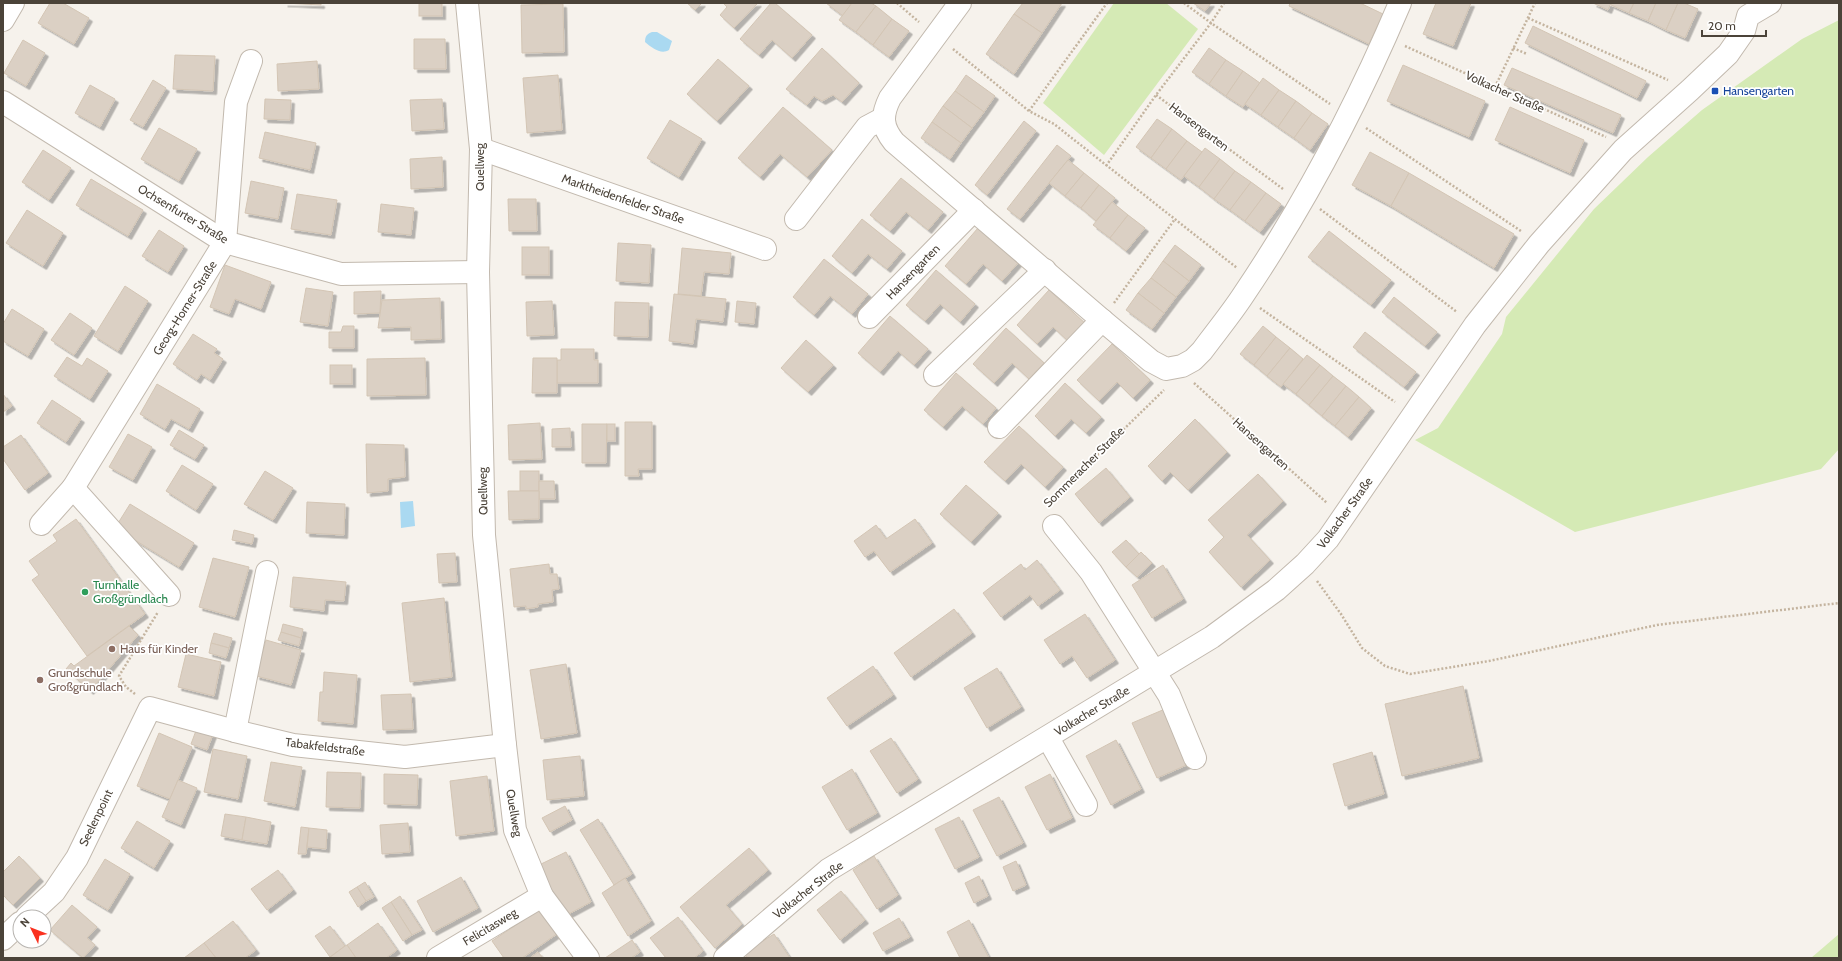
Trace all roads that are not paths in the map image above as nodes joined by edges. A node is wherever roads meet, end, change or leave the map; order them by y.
1 (13, 3) edge
2 (467, 3) edge
3 (960, 3) edge
4 (1400, 3) edge
5 (1770, 3) edge
6 (1745, 9) edge
7 (3, 20) edge
8 (251, 61) dead end
9 (3, 102) edge
10 (884, 118) junction
11 (481, 149) junction
12 (974, 210) junction
13 (796, 219) dead end
14 (225, 242) junction
15 (765, 249) dead end
16 (1045, 270) junction
17 (478, 272) junction
18 (869, 317) dead end
19 (1102, 320) junction
20 (935, 376) dead end
21 (999, 427) dead end
22 (73, 488) junction
23 (41, 524) dead end
24 (1054, 526) road end
25 (267, 572) dead end
26 (169, 595) road end
27 (1155, 673) junction
28 (150, 708) joint
29 (235, 731) junction
30 (1048, 738) junction
31 (505, 745) junction
32 (1196, 758) dead end
33 (1086, 805) dead end
34 (542, 896) junction
35 (36, 909) edge
36 (12, 931) edge
37 (3, 939) edge
38 (438, 958) edge
39 (588, 958) edge
40 (725, 958) edge

1 - 7 street
2 - 11 street, Quellweg
3 - 10 street
4 - 19 street
5 - 6 street, Volkacher Straße
6 - 27 street, Volkacher Straße
8 - 14 street, Georg-Horner-Straße
9 - 14 street, Ochsenfurter Straße
10 - 12 street
10 - 13 street
11 - 15 street, Marktheidenfelder Straße
11 - 17 street, Quellweg
12 - 16 street
12 - 18 street, Hansengarten
14 - 17 street, Ochsenfurter Straße
14 - 22 street, Georg-Horner-Straße
16 - 19 street
16 - 20 street
17 - 31 street, Quellweg
19 - 21 street
22 - 23 street, Georg-Horner-Straße
22 - 26 street
24 - 27 street, Sommeracher Straße
25 - 29 street
27 - 30 street, Volkacher Straße
27 - 32 street, Sommeracher Straße
28 - 29 street, Tabakfeldstraße
28 - 35 street, Seelenpoint
29 - 31 street, Tabakfeldstraße
30 - 33 street
30 - 40 street, Volkacher Straße
31 - 34 street, Quellweg
34 - 38 street, Felicitasweg
34 - 39 street, Quellweg
36 - 37 street

